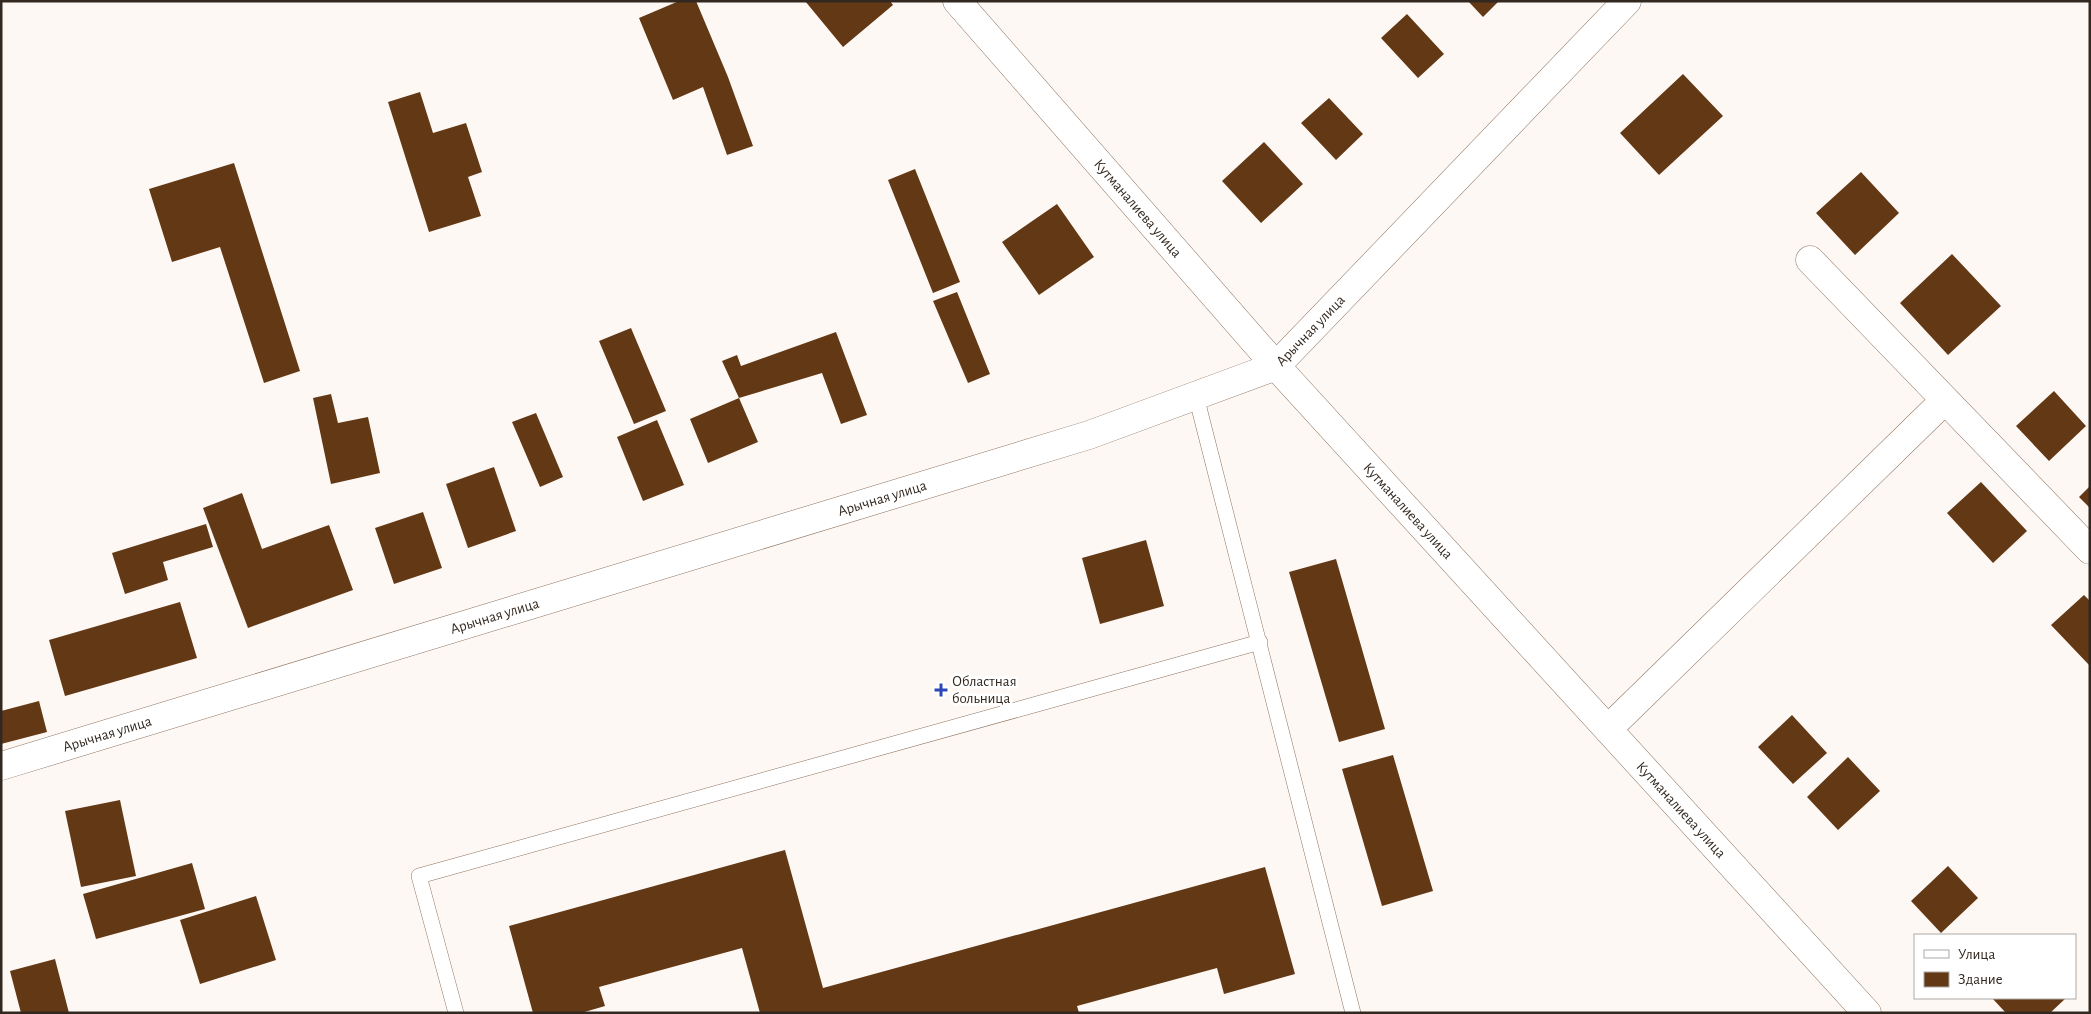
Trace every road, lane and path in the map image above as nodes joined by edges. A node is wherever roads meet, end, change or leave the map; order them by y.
1 (957, 1) edge
2 (1627, 1) edge
3 (1810, 260) dead end
4 (1276, 366) junction
5 (1196, 396) junction
6 (1945, 400) junction
7 (2090, 550) edge
8 (1260, 642) junction
9 (1608, 729) junction
10 (1, 766) edge
11 (456, 1013) edge
12 (1354, 1013) edge
13 (1867, 1013) edge

1 - 4 street, Кутманалиева улица
2 - 4 street, Арычная улица
3 - 6 street
4 - 5 street, Арычная улица
4 - 9 street, Кутманалиева улица
5 - 8 lane
5 - 10 street, Арычная улица
6 - 7 street
6 - 9 street
8 - 11 lane
8 - 12 lane
9 - 13 street, Кутманалиева улица

